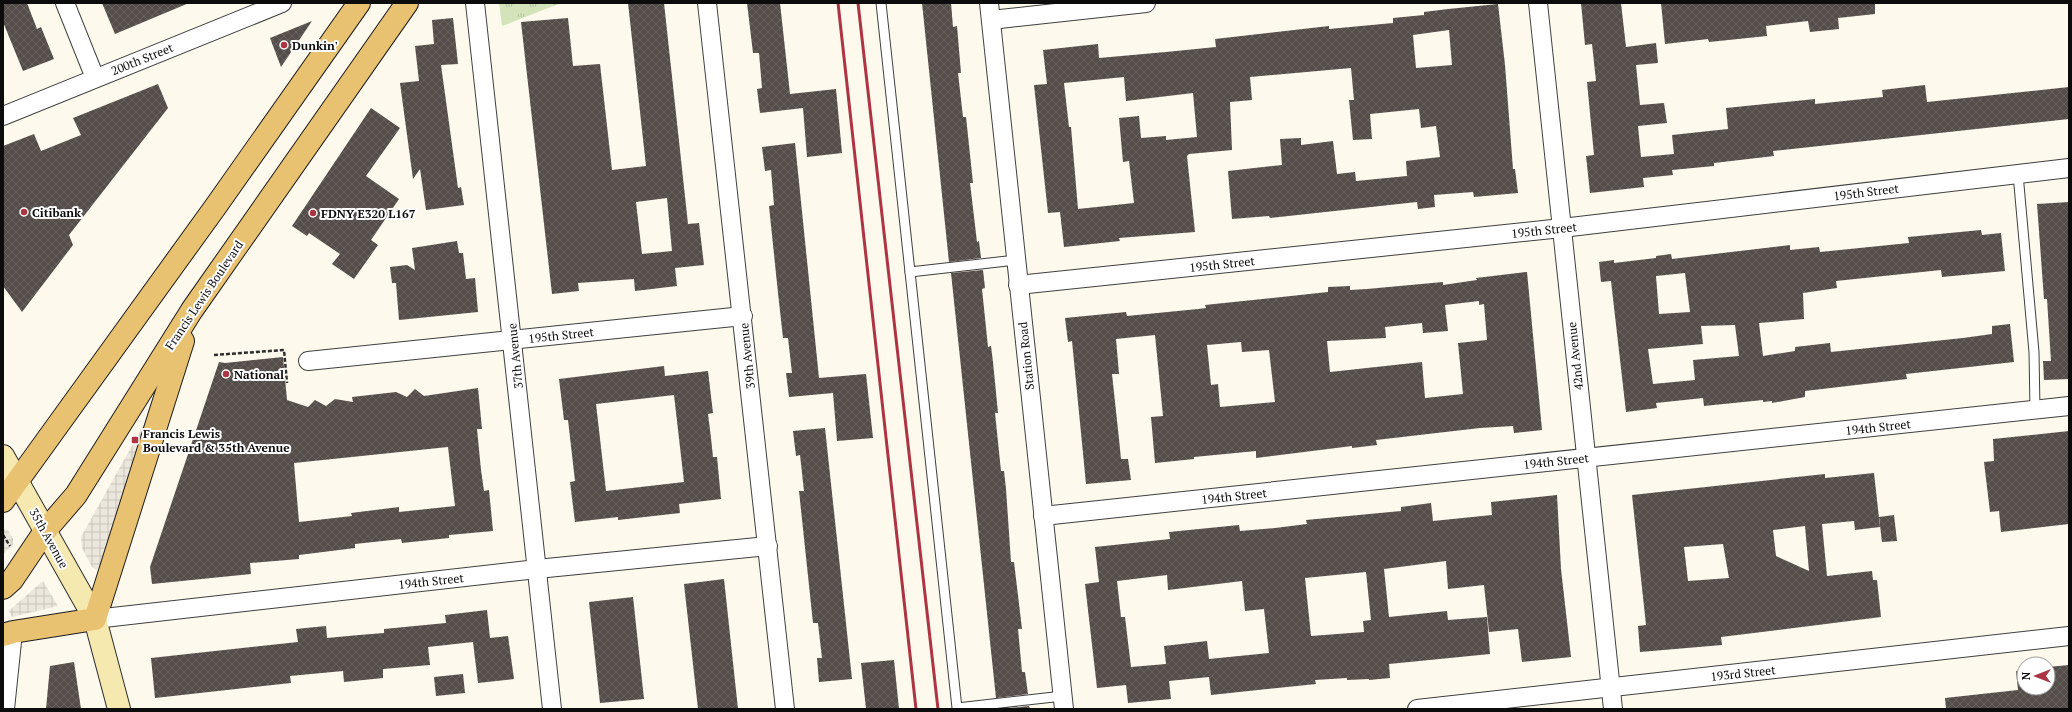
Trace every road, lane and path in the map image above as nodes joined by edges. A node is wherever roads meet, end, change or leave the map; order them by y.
1 (65, 3) edge
2 (282, 3) edge
3 (359, 3) edge
4 (408, 3) edge
5 (475, 3) edge
6 (707, 3) edge
7 (881, 3) edge
8 (1146, 3) edge
9 (1538, 3) edge
10 (990, 11) edge
11 (95, 78) junction
12 (3, 116) edge
13 (2069, 168) edge
14 (2018, 174) junction
15 (1562, 228) junction
16 (1016, 260) junction
17 (910, 272) junction
18 (1018, 285) junction
19 (192, 310) junction
20 (743, 316) junction
21 (513, 340) junction
22 (214, 355) dead end
23 (308, 361) dead end
24 (287, 383) dead end
25 (2069, 406) edge
26 (2035, 410) junction
27 (3, 456) edge
28 (1586, 458) junction
29 (17, 481) junction
30 (3, 501) edge
31 (1043, 516) junction
32 (45, 531) junction
33 (3, 535) edge
34 (768, 546) junction
35 (11, 547) dead end
36 (538, 569) junction
37 (3, 588) edge
38 (95, 619) junction
39 (8, 633) edge
40 (2069, 636) edge
41 (1611, 688) junction
42 (1064, 702) edge
43 (5, 709) edge
44 (119, 709) edge
45 (552, 709) edge
46 (785, 709) edge
47 (1417, 709) edge
48 (1613, 709) edge

1 - 11 street
2 - 11 street, 200th Street
3 - 29 main road
4 - 19 main road, Francis Lewis Boulevard
5 - 21 street, 37th Avenue
6 - 20 street, 39th Avenue
7 - 17 lane
8 - 10 street
9 - 15 street, 42nd Avenue
10 - 16 street, Station Road
11 - 12 street, 200th Street
13 - 14 street, 195th Street
14 - 15 street, 195th Street
14 - 26 lane
15 - 18 street, 195th Street
15 - 28 street, 42nd Avenue
16 - 17 lane
16 - 18 street, Station Road
17 - 42 lane
18 - 31 street, Station Road
19 - 32 main road, Francis Lewis Boulevard
19 - 38 main road
20 - 21 street, 195th Street
20 - 34 street, 39th Avenue
21 - 23 street, 195th Street
21 - 36 street, 37th Avenue
22 - 24 path
25 - 26 street, 194th Street
26 - 28 street, 194th Street
27 - 29 street, 35th Avenue
28 - 31 street, 194th Street
28 - 41 street, 42nd Avenue
29 - 30 main road
29 - 32 street, 35th Avenue
31 - 42 street, Station Road
32 - 37 main road, Francis Lewis Boulevard
32 - 38 street, 35th Avenue
33 - 35 path
34 - 36 street, 194th Street
34 - 46 street, 39th Avenue
36 - 38 street, 194th Street
36 - 45 street, 37th Avenue
38 - 39 main road
38 - 44 street, 35th Avenue
39 - 43 street
40 - 41 street, 193rd Street
41 - 47 street, 193rd Street
41 - 48 street, 42nd Avenue

